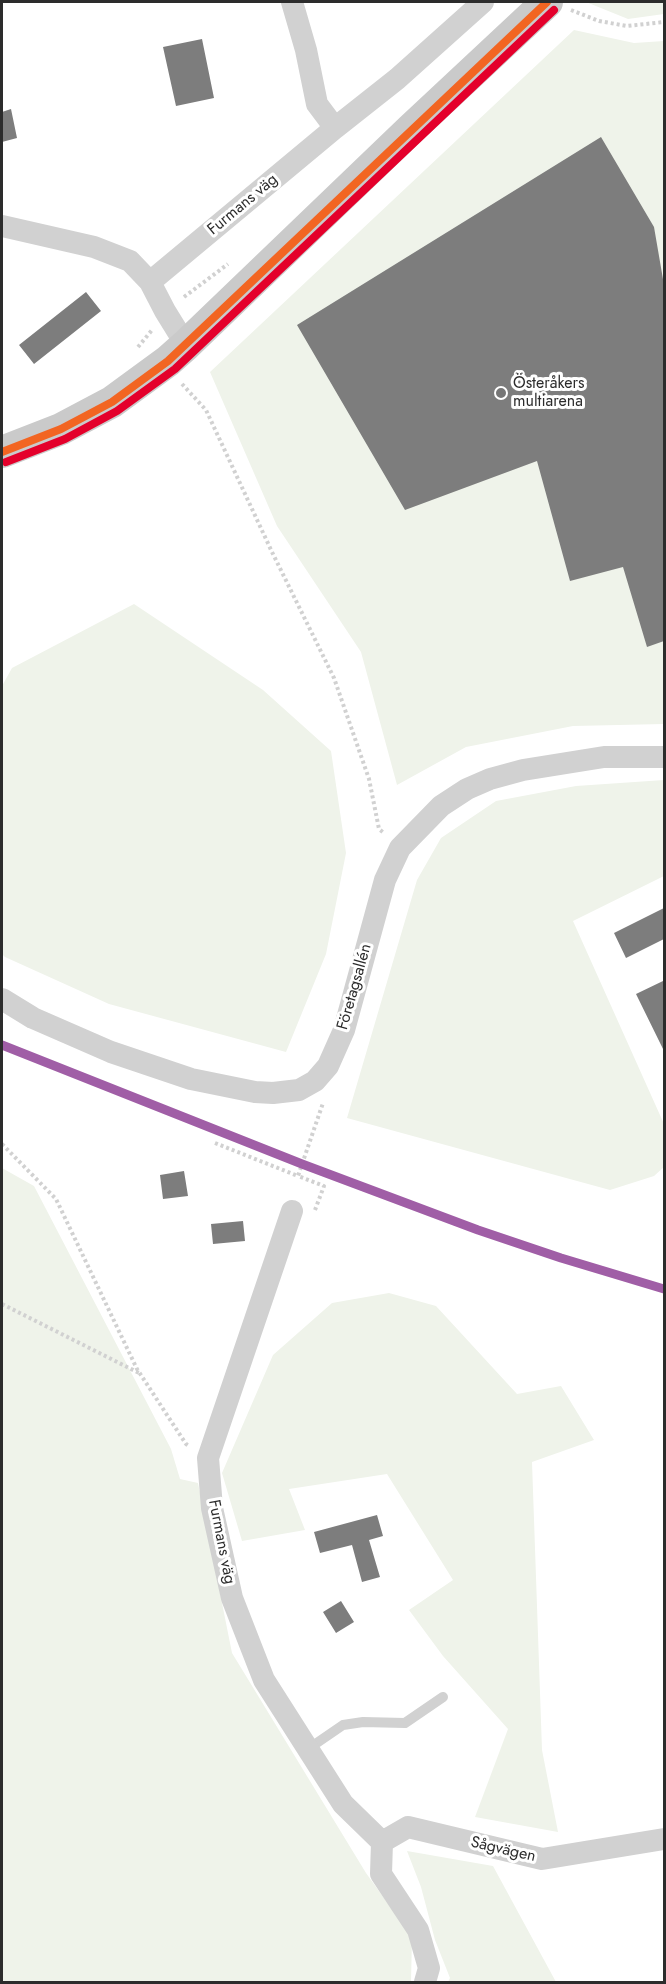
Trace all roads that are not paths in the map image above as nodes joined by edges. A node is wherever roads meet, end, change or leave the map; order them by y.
1 (292, 2) edge
2 (483, 2) edge
3 (558, 4) edge
4 (335, 128) junction
5 (2, 226) edge
6 (150, 282) junction
7 (186, 345) junction
8 (2, 452) edge
9 (664, 757) edge
10 (2, 999) edge
11 (292, 1211) road end
12 (443, 1697) dead end
13 (308, 1749) junction
14 (664, 1839) edge
15 (382, 1842) junction
16 (426, 1983) edge

1 - 4 street
2 - 4 street, Furmans väg
3 - 7 main road
4 - 6 street, Furmans väg
5 - 6 street
6 - 7 street
7 - 8 main road
9 - 10 street, Företagsallén
11 - 13 street, Furmans väg
12 - 13 lane
13 - 15 street, Furmans väg
14 - 15 street, Sågvägen
15 - 16 street

